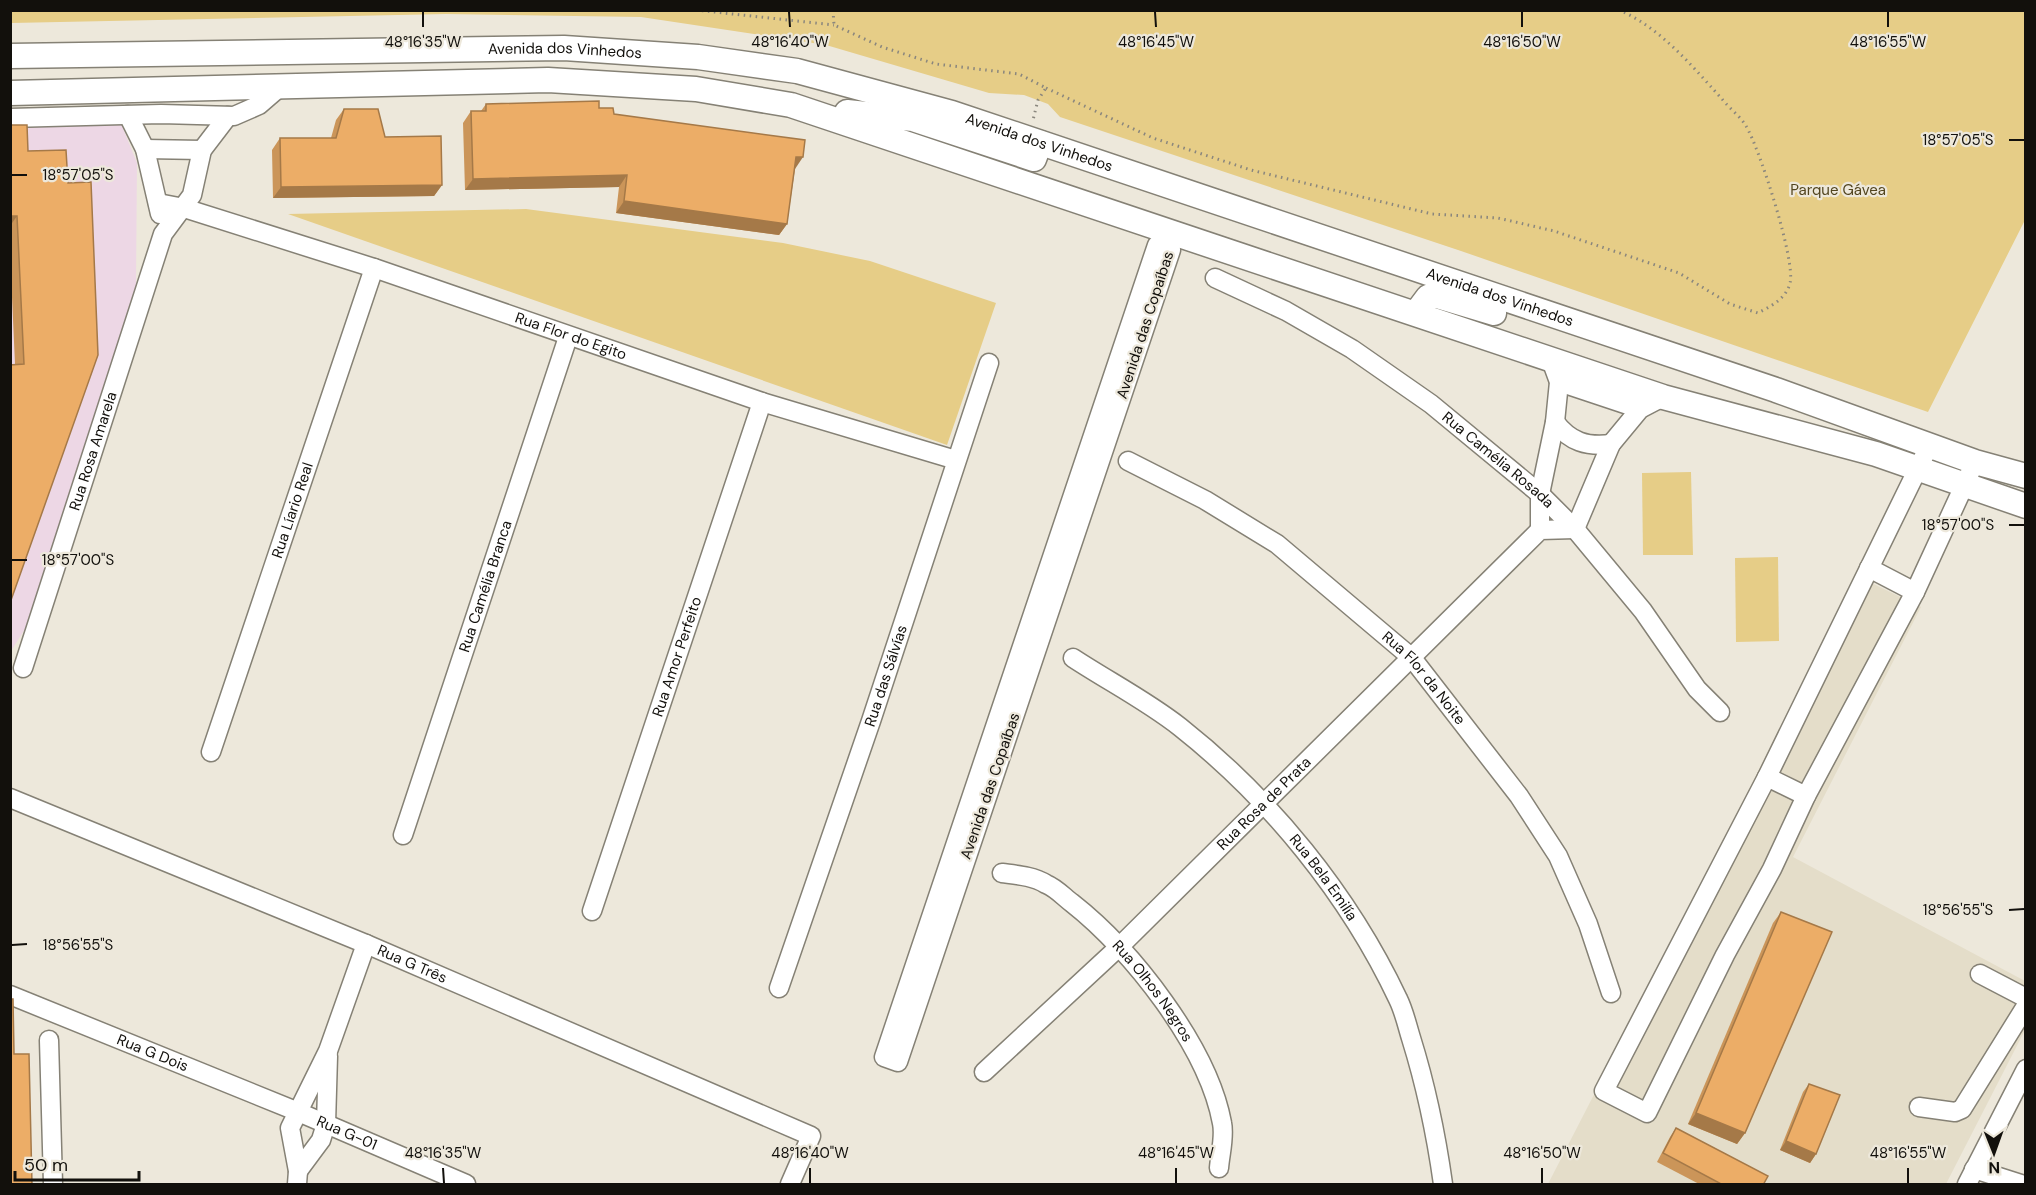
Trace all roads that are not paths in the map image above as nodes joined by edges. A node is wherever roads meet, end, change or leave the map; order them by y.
1 (117, 54) junction
2 (10, 56) edge
3 (10, 67) edge
4 (281, 86) junction
5 (10, 93) edge
6 (790, 105) junction
7 (128, 115) junction
8 (228, 116) junction
9 (10, 118) edge
10 (1034, 141) junction
11 (145, 149) junction
12 (202, 150) junction
13 (158, 203) junction
14 (184, 208) junction
15 (1170, 233) junction
16 (163, 234) junction
17 (374, 268) junction
18 (1215, 278) dead end
19 (1416, 313) junction
20 (568, 336) junction
21 (989, 363) dead end
22 (1691, 363) junction
23 (1555, 371) junction
24 (1663, 397) junction
25 (762, 402) junction
26 (1640, 409) junction
27 (1555, 422) junction
28 (1611, 444) junction
29 (1929, 446) junction
30 (956, 460) junction
31 (1128, 461) dead end
32 (1919, 468) junction
33 (1970, 473) junction
34 (2025, 476) edge
35 (1540, 494) junction
36 (2025, 506) edge
37 (1575, 529) junction
38 (1540, 530) junction
39 (1869, 568) junction
40 (1916, 592) junction
41 (1073, 658) dead end
42 (1412, 658) junction
43 (23, 669) dead end
44 (1720, 712) dead end
45 (211, 752) dead end
46 (1767, 777) junction
47 (1806, 796) junction
48 (10, 798) edge
49 (1264, 804) junction
50 (403, 835) dead end
51 (1002, 873) dead end
52 (592, 911) dead end
53 (366, 944) junction
54 (1120, 946) junction
55 (1980, 974) dead end
56 (779, 988) dead end
57 (1611, 993) dead end
58 (10, 996) edge
59 (2025, 998) edge
60 (2025, 1006) edge
61 (49, 1040) dead end
62 (328, 1050) junction
63 (2025, 1069) edge
64 (984, 1072) dead end
65 (1919, 1107) dead end
66 (296, 1112) junction
67 (326, 1125) junction
68 (1219, 1168) dead end
69 (1970, 1177) edge
70 (300, 1180) edge
71 (53, 1185) edge
72 (466, 1185) edge
73 (790, 1185) edge
74 (1443, 1185) edge
75 (2021, 1185) edge

1 - 2 main road, Avenida dos Vinhedos
1 - 3 main road
1 - 10 main road, Avenida dos Vinhedos
4 - 5 main road, Avenida dos Vinhedos
4 - 6 main road, Avenida dos Vinhedos
4 - 8 street
6 - 10 main road
6 - 15 main road, Avenida dos Vinhedos
7 - 8 street
7 - 9 street
7 - 11 street, Rua Rosa Amarela
8 - 12 street
10 - 22 main road, Avenida dos Vinhedos
11 - 12 street
11 - 13 street, Rua Rosa Amarela
12 - 14 street, Rua Rosa Amarela
13 - 14 street, Rua Flor do Egito
13 - 16 street, Rua Rosa Amarela
14 - 16 street, Rua Rosa Amarela
14 - 17 street, Rua Flor do Egito
15 - 15 street, Avenida das Copaíbas
15 - 19 main road, Avenida dos Vinhedos
16 - 43 street, Rua Rosa Amarela
17 - 20 street, Rua Flor do Egito
17 - 45 street, Rua Líario Real
18 - 35 street, Rua Camélia Rosada
19 - 22 main road
19 - 23 main road, Avenida dos Vinhedos
20 - 25 street, Rua Flor do Egito
20 - 50 street, Rua Camélia Branca
21 - 30 street, Rua das Sálvías
22 - 29 main road, Avenida dos Vinhedos
23 - 24 main road, Avenida dos Vinhedos
23 - 26 street
23 - 27 street
24 - 26 street
24 - 32 main road, Avenida dos Vinhedos
25 - 30 street, Rua Flor do Egito
25 - 52 street, Rua Amor Perfeito
26 - 28 street
27 - 28 street
27 - 35 street
28 - 37 street
29 - 32 street
29 - 33 main road, Avenida dos Vinhedos
30 - 56 street, Rua das Sálvías
31 - 42 street, Rua Flor da Noite
32 - 33 main road, Avenida dos Vinhedos
32 - 39 street
33 - 34 main road, Avenida dos Vinhedos
33 - 36 main road, Avenida dos Vinhedos
33 - 40 street
35 - 37 street, Rua Camélia Rosada
35 - 38 street
37 - 38 street
37 - 44 street, Rua Camélia Rosada
38 - 42 street, Rua Rosa de Prata
39 - 40 street
39 - 46 street
40 - 47 street
41 - 49 street, Rua Bela Emilía
42 - 49 street, Rua Rosa de Prata
42 - 57 street, Rua Flor da Noite
46 - 47 street
46 - 47 street
48 - 53 street, Rua G Três
49 - 54 street, Rua Rosa de Prata
49 - 74 street, Rua Bela Emilía
51 - 54 street, Rua Olhos Negros
53 - 62 street
53 - 73 street, Rua G Três
54 - 64 street, Rua Rosa de Prata
54 - 68 street, Rua Olhos Negros
55 - 59 street
58 - 66 street, Rua G Dois
60 - 65 street
61 - 71 street
62 - 66 street
62 - 67 street
63 - 69 street
66 - 67 street, Rua G-01
66 - 70 street
67 - 70 street
67 - 72 street, Rua G-01
69 - 75 street

